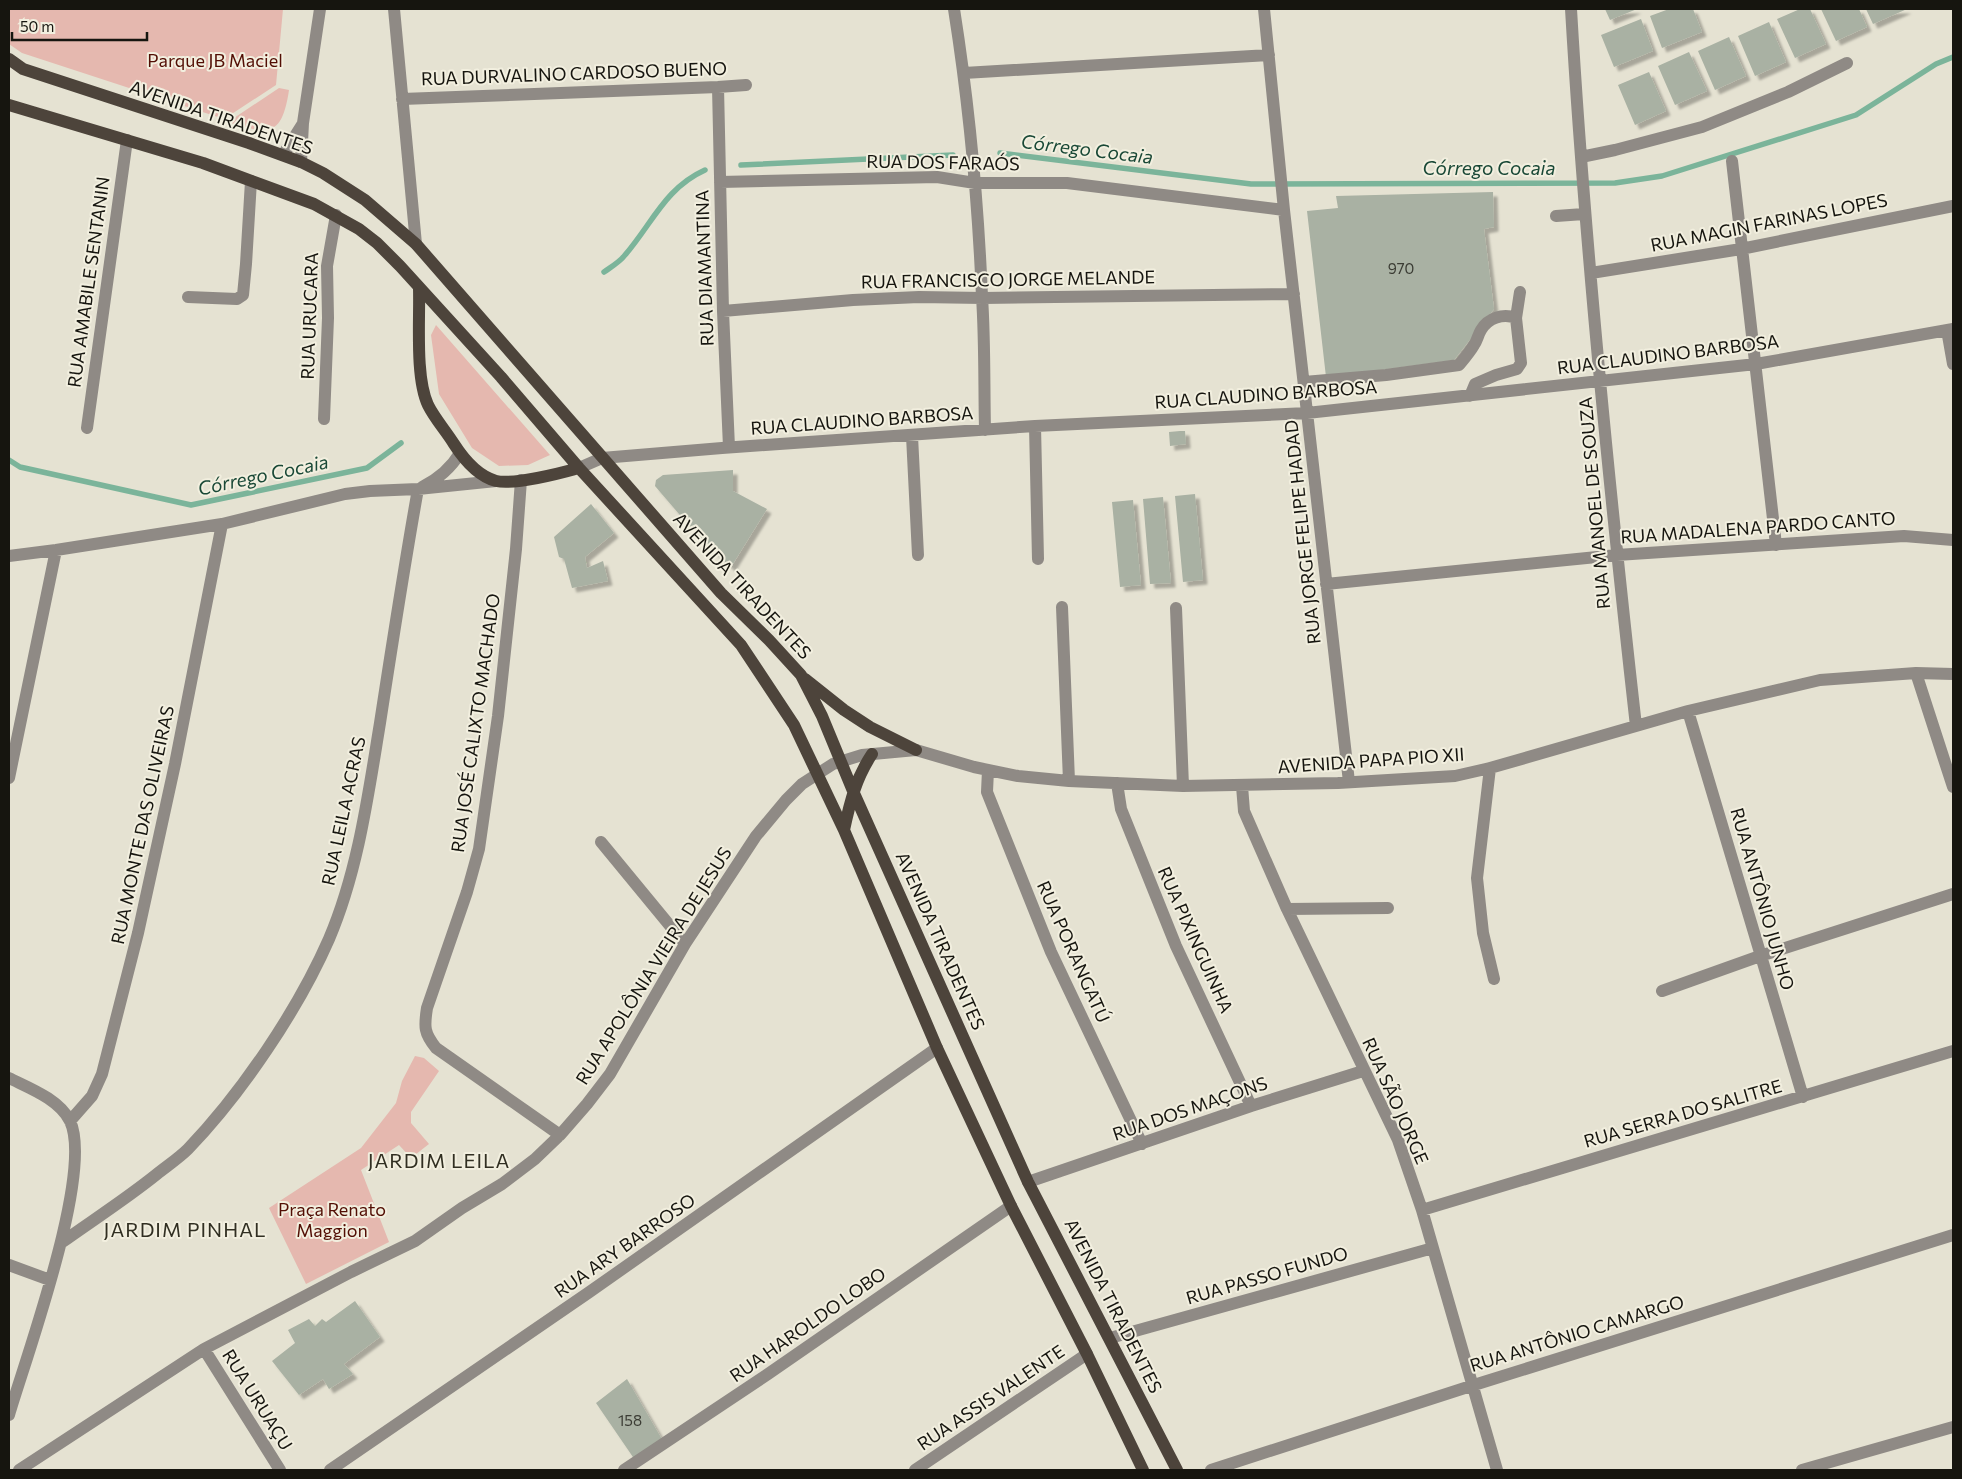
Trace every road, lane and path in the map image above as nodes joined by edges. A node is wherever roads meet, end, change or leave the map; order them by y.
1 (320, 9) edge
2 (394, 9) edge
3 (954, 9) edge
4 (1264, 9) edge
5 (1570, 9) edge
6 (1269, 55) junction
7 (9, 59) edge
8 (1847, 63) dead end
9 (23, 69) junction
10 (9, 70) edge
11 (964, 73) junction
12 (746, 85) dead end
13 (718, 87) junction
14 (402, 99) junction
15 (9, 105) edge
16 (303, 123) junction
17 (127, 140) junction
18 (283, 155) junction
19 (1581, 160) junction
20 (1732, 161) dead end
21 (301, 162) junction
22 (250, 181) junction
23 (720, 182) junction
24 (975, 183) junction
25 (1284, 206) junction
26 (1953, 206) edge
27 (1584, 214) junction
28 (336, 215) junction
29 (1556, 216) dead end
30 (416, 244) junction
31 (1741, 249) junction
32 (1591, 273) junction
33 (419, 288) junction
34 (1520, 292) dead end
35 (1294, 294) junction
36 (188, 297) dead end
37 (983, 298) junction
38 (723, 311) junction
39 (1516, 318) junction
40 (1950, 330) edge
41 (1756, 364) junction
42 (1953, 364) edge
43 (1601, 381) junction
44 (1304, 382) junction
45 (1470, 396) junction
46 (1307, 413) junction
47 (324, 419) dead end
48 (1035, 426) junction
49 (87, 428) dead end
50 (985, 430) junction
51 (912, 436) junction
52 (728, 447) junction
53 (460, 453) junction
54 (602, 458) junction
55 (579, 468) junction
56 (521, 480) junction
57 (496, 481) junction
58 (418, 489) junction
59 (222, 524) junction
60 (1953, 540) edge
61 (1776, 545) junction
62 (56, 550) junction
63 (918, 555) dead end
64 (1617, 555) junction
65 (9, 556) edge
66 (1038, 559) dead end
67 (1326, 584) junction
68 (1062, 607) dead end
69 (1176, 608) dead end
70 (1916, 673) junction
71 (1953, 674) edge
72 (801, 675) junction
73 (1688, 711) junction
74 (1636, 726) junction
75 (916, 750) junction
76 (872, 754) junction
77 (841, 761) junction
78 (1490, 768) junction
79 (988, 770) junction
80 (817, 773) junction
81 (9, 778) edge
82 (1069, 782) junction
83 (1349, 782) junction
84 (1117, 783) junction
85 (1183, 786) junction
86 (1242, 786) junction
87 (1953, 787) edge
88 (853, 791) junction
89 (844, 830) junction
90 (601, 842) dead end
91 (1953, 894) edge
92 (1388, 908) dead end
93 (1287, 909) junction
94 (686, 944) junction
95 (1760, 956) junction
96 (1494, 979) dead end
97 (1662, 991) dead end
98 (937, 1048) junction
99 (1953, 1051) edge
100 (1364, 1071) junction
101 (9, 1078) edge
102 (1803, 1097) junction
103 (1251, 1106) junction
104 (70, 1121) junction
105 (560, 1135) junction
106 (1142, 1144) junction
107 (1028, 1182) junction
108 (1011, 1206) junction
109 (1422, 1210) junction
110 (1953, 1235) edge
111 (61, 1243) junction
112 (1433, 1248) junction
113 (12, 1270) edge
114 (50, 1280) junction
115 (1110, 1338) junction
116 (204, 1349) junction
117 (1087, 1354) junction
118 (1474, 1385) junction
119 (9, 1415) edge
120 (1953, 1427) edge
121 (19, 1470) edge
122 (280, 1470) edge
123 (330, 1470) edge
124 (624, 1470) edge
125 (915, 1470) edge
126 (1143, 1470) edge
127 (1177, 1470) edge
128 (1212, 1470) edge
129 (1497, 1470) edge
130 (1802, 1470) edge

1 - 16 street
2 - 14 street
3 - 11 street
4 - 6 street, RUA JORGE FELIPE HADAD
5 - 19 street, RUA MANOEL DE SOUZA
6 - 11 street
6 - 25 street, RUA JORGE FELIPE HADAD
7 - 9 main road, AVENIDA TIRADENTES
8 - 19 street
9 - 10 main road
9 - 18 main road, AVENIDA TIRADENTES
11 - 24 street
12 - 13 street, RUA DURVALINO CARDOSO BUENO
13 - 14 street, RUA DURVALINO CARDOSO BUENO
13 - 23 street, RUA DIAMANTINA
14 - 30 street
15 - 17 main road
16 - 18 street
16 - 21 street
17 - 22 main road
17 - 49 street, RUA AMABILE SENTANIN
18 - 21 main road, AVENIDA TIRADENTES
19 - 27 street, RUA MANOEL DE SOUZA
20 - 31 street
21 - 30 main road, AVENIDA TIRADENTES
22 - 28 main road
22 - 36 street
23 - 24 street, RUA DOS FARAÓS
23 - 38 street, RUA DIAMANTINA
24 - 25 street, RUA DOS FARAÓS
24 - 37 street
25 - 35 street, RUA JORGE FELIPE HADAD
26 - 31 street, RUA MAGIN FARINAS LOPES
27 - 29 street
27 - 32 street, RUA MANOEL DE SOUZA
28 - 33 main road
28 - 47 street, RUA URUCARA
30 - 54 main road, AVENIDA TIRADENTES
31 - 32 street, RUA MAGIN FARINAS LOPES
31 - 41 street
32 - 43 street, RUA MANOEL DE SOUZA
33 - 53 main road
33 - 55 main road
34 - 39 street
35 - 37 street, RUA FRANCISCO JORGE MELANDE
35 - 44 street, RUA JORGE FELIPE HADAD
37 - 38 street, RUA FRANCISCO JORGE MELANDE
37 - 50 street
38 - 52 street, RUA DIAMANTINA
39 - 44 street
39 - 45 street
40 - 41 street, RUA CLAUDINO BARBOSA
40 - 42 street
41 - 43 street, RUA CLAUDINO BARBOSA
41 - 61 street
43 - 45 street, RUA CLAUDINO BARBOSA
43 - 64 street, RUA MANOEL DE SOUZA
44 - 46 street, RUA JORGE FELIPE HADAD
45 - 46 street, RUA CLAUDINO BARBOSA
46 - 48 street, RUA CLAUDINO BARBOSA
46 - 67 street, RUA JORGE FELIPE HADAD
48 - 50 street, RUA CLAUDINO BARBOSA
48 - 66 street
50 - 51 street, RUA CLAUDINO BARBOSA
51 - 52 street, RUA CLAUDINO BARBOSA
51 - 63 street
52 - 54 street, RUA CLAUDINO BARBOSA
53 - 57 main road
53 - 58 street
54 - 55 street, RUA CLAUDINO BARBOSA
54 - 72 main road, AVENIDA TIRADENTES
55 - 56 main road
55 - 80 main road
56 - 57 main road
56 - 105 street, RUA JOSÉ CALIXTO MACHADO
57 - 58 street
58 - 59 street
58 - 111 street, RUA LEILA ACRAS
59 - 62 street
59 - 104 street, RUA MONTE DAS OLIVEIRAS
60 - 61 street, RUA MADALENA PARDO CANTO
61 - 64 street, RUA MADALENA PARDO CANTO
62 - 65 street
62 - 81 street
64 - 67 street, RUA MADALENA PARDO CANTO
64 - 74 street, RUA MANOEL DE SOUZA
67 - 83 street, RUA JORGE FELIPE HADAD
68 - 82 street
69 - 85 street
70 - 71 street, AVENIDA PAPA PIO XII
70 - 73 street, AVENIDA PAPA PIO XII
70 - 87 street
72 - 75 main road
72 - 77 main road, AVENIDA TIRADENTES
73 - 74 street, AVENIDA PAPA PIO XII
73 - 95 street, RUA ANTÔNIO JUNHO
74 - 78 street, AVENIDA PAPA PIO XII
75 - 76 street, AVENIDA PAPA PIO XII
75 - 79 street, AVENIDA PAPA PIO XII
76 - 77 street, AVENIDA PAPA PIO XII
76 - 88 main road
77 - 80 street, AVENIDA PAPA PIO XII
77 - 88 main road, AVENIDA TIRADENTES
78 - 83 street, AVENIDA PAPA PIO XII
78 - 96 street
79 - 82 street, AVENIDA PAPA PIO XII
79 - 106 street, RUA PORANGATÚ
80 - 89 main road
80 - 94 street, RUA APOLÔNIA VIEIRA DE JESUS
82 - 84 street, AVENIDA PAPA PIO XII
83 - 86 street, AVENIDA PAPA PIO XII
84 - 85 street, AVENIDA PAPA PIO XII
84 - 103 street, RUA PIXINGUINHA
85 - 86 street, AVENIDA PAPA PIO XII
86 - 93 street, RUA SÃO JORGE
88 - 89 main road
88 - 107 main road, AVENIDA TIRADENTES
89 - 98 main road
90 - 94 street
91 - 95 street
92 - 93 street
93 - 100 street, RUA SÃO JORGE
94 - 105 street, RUA APOLÔNIA VIEIRA DE JESUS
95 - 97 street
95 - 102 street, RUA ANTÔNIO JUNHO
98 - 108 main road
98 - 123 street, RUA ARY BARROSO
99 - 102 street, RUA SERRA DO SALITRE
100 - 103 street, RUA DOS MAÇONS
100 - 109 street, RUA SÃO JORGE
101 - 104 street
102 - 109 street, RUA SERRA DO SALITRE
103 - 106 street, RUA DOS MAÇONS
104 - 111 street
105 - 116 street, RUA APOLÔNIA VIEIRA DE JESUS
106 - 107 street, RUA DOS MAÇONS
107 - 115 main road, AVENIDA TIRADENTES
108 - 117 main road
108 - 124 street, RUA HAROLDO LOBO
109 - 112 street, RUA SÃO JORGE
110 - 118 street, RUA ANTÔNIO CAMARGO
111 - 114 street
112 - 115 street, RUA PASSO FUNDO
112 - 118 street, RUA SÃO JORGE
113 - 114 street
114 - 119 street
115 - 127 main road, AVENIDA TIRADENTES
116 - 121 street, RUA APOLÔNIA VIEIRA DE JESUS
116 - 122 street, RUA URUAÇU
117 - 125 street, RUA ASSIS VALENTE
117 - 126 main road
118 - 128 street, RUA ANTÔNIO CAMARGO
118 - 129 street, RUA SÃO JORGE
120 - 130 street

